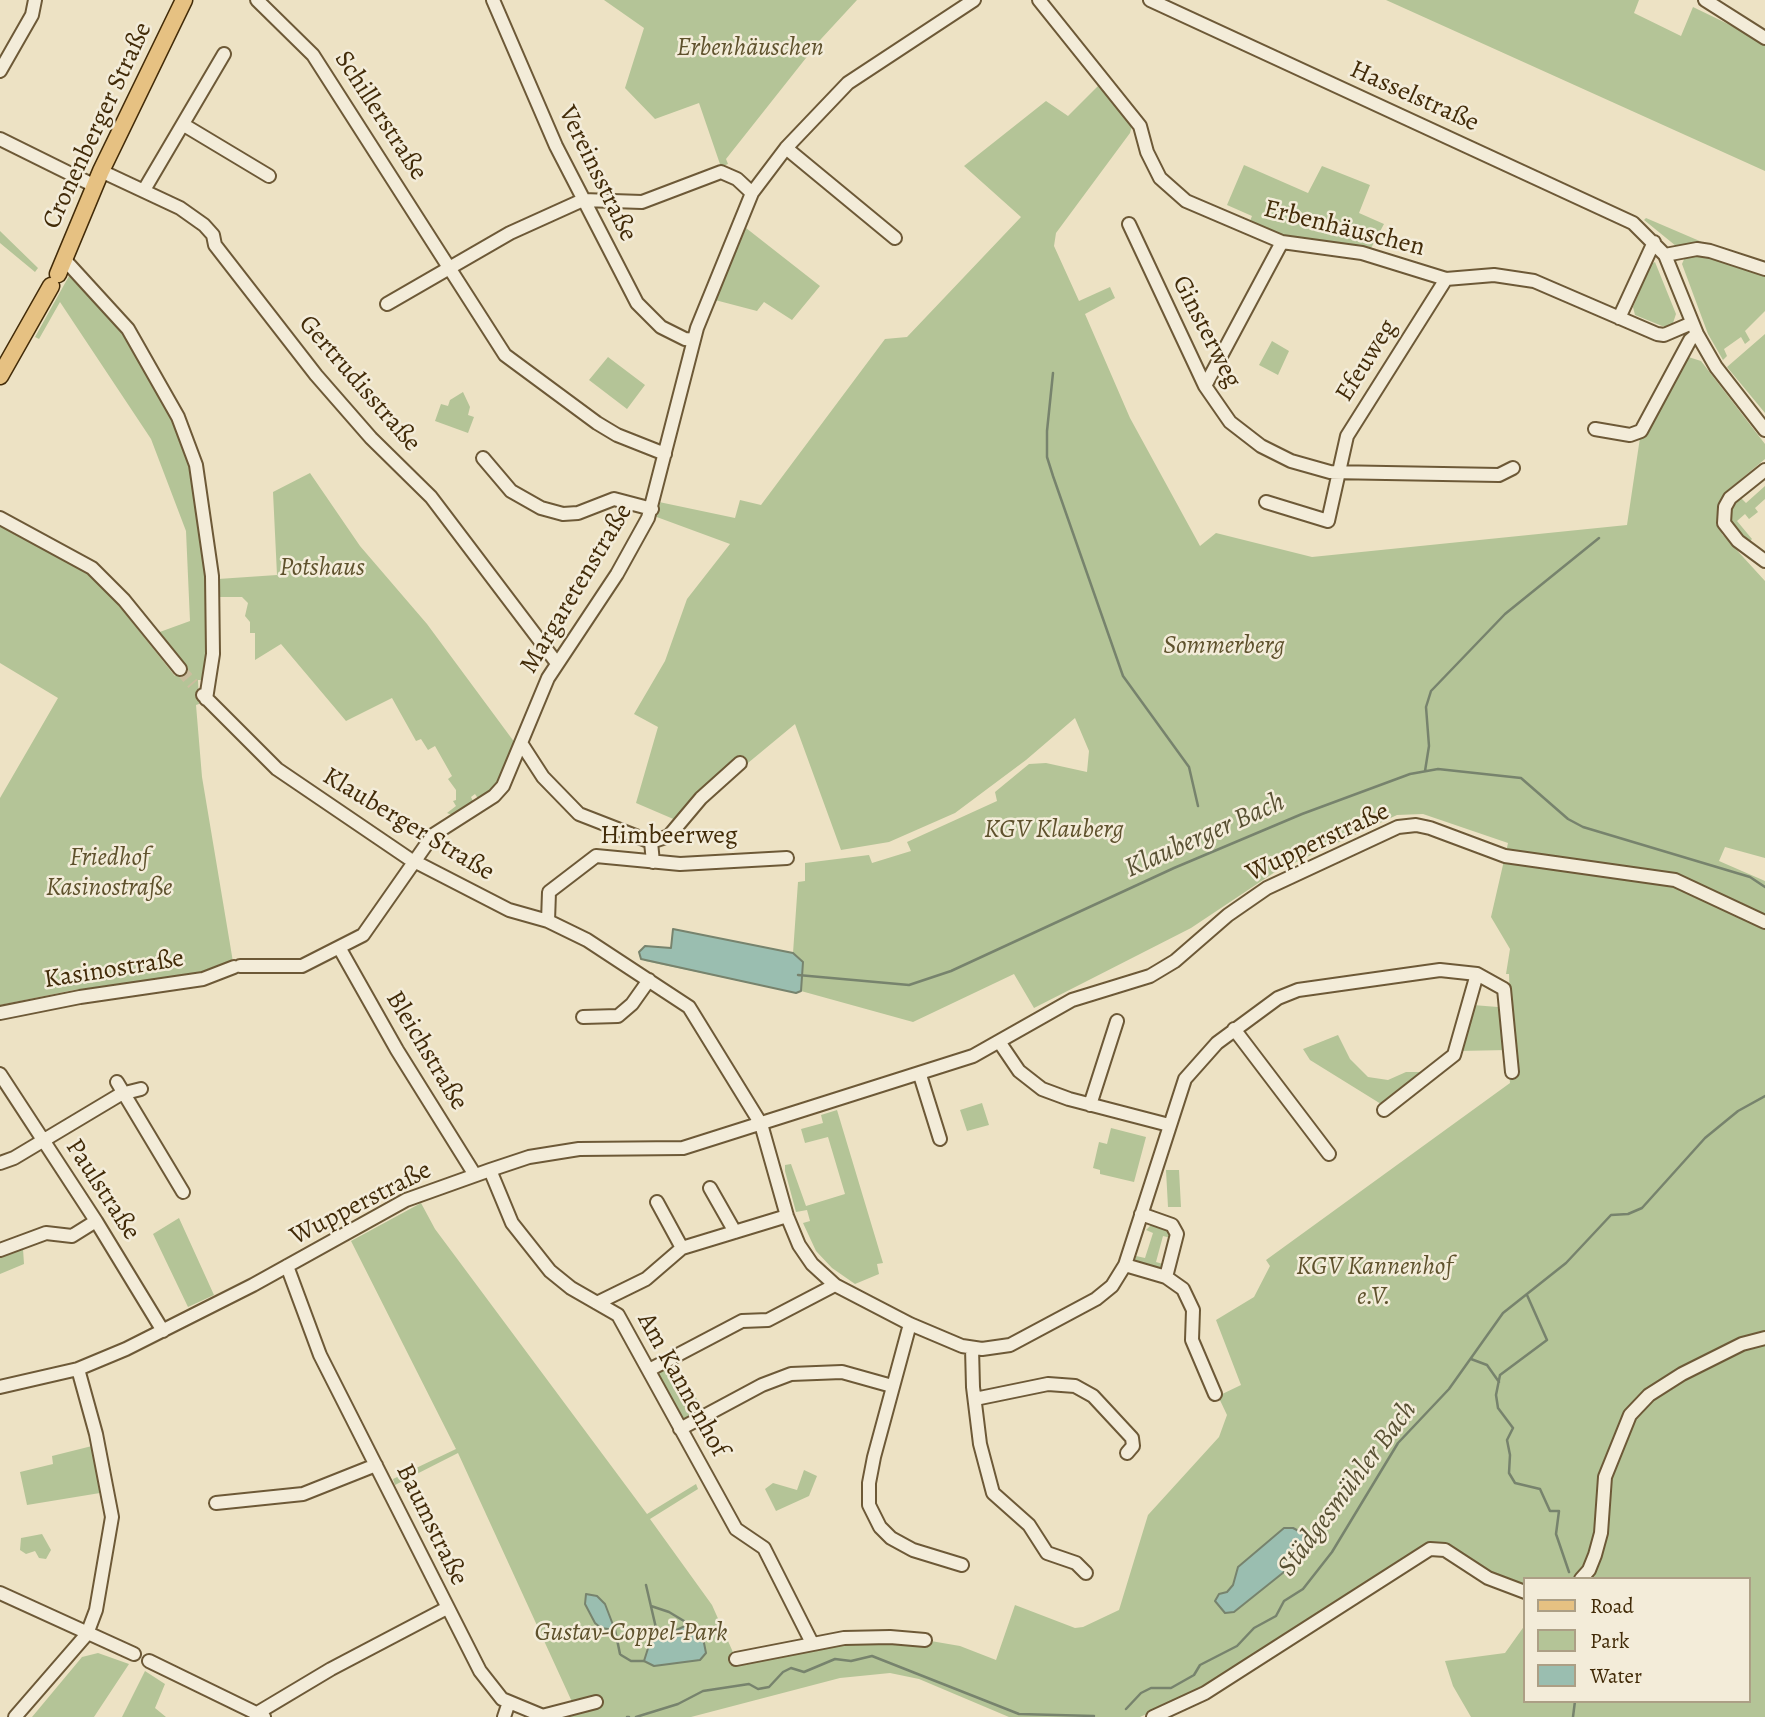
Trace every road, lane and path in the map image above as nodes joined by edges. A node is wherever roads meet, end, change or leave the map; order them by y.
1 (35, 0) edge
2 (184, 0) edge
3 (257, 0) edge
4 (494, 0) edge
5 (974, 0) edge
6 (1038, 0) edge
7 (1150, 0) edge
8 (1705, 0) edge
9 (1765, 38) edge
10 (224, 54) dead end
11 (0, 71) edge
12 (184, 125) junction
13 (0, 139) edge
14 (786, 148) junction
15 (269, 176) dead end
16 (98, 178) junction
17 (144, 190) junction
18 (752, 193) junction
19 (583, 200) junction
20 (1129, 224) dead end
21 (895, 238) dead end
22 (1282, 242) junction
23 (1654, 242) junction
24 (1665, 256) junction
25 (451, 268) junction
26 (1765, 269) edge
27 (58, 273) junction
28 (1446, 279) junction
29 (387, 304) dead end
30 (1619, 317) junction
31 (1694, 328) junction
32 (694, 340) junction
33 (0, 376) edge
34 (1205, 386) junction
35 (1595, 429) dead end
36 (1765, 430) edge
37 (665, 454) junction
38 (483, 458) dead end
39 (1513, 468) dead end
40 (1765, 470) edge
41 (1341, 473) junction
42 (1266, 502) dead end
43 (650, 514) junction
44 (0, 518) edge
45 (1765, 561) edge
46 (556, 662) junction
47 (180, 669) tunnel mouth
48 (521, 743) junction
49 (740, 763) dead end
50 (651, 842) junction
51 (788, 858) dead end
52 (413, 860) junction
53 (653, 862) junction
54 (548, 921) junction
55 (1765, 922) edge
56 (340, 949) junction
57 (1477, 974) junction
58 (649, 980) junction
59 (0, 1013) edge
60 (583, 1017) dead end
61 (1117, 1021) dead end
62 (1234, 1029) junction
63 (1000, 1043) junction
64 (1512, 1072) dead end
65 (0, 1074) edge
66 (920, 1075) junction
67 (119, 1088) junction
68 (141, 1089) dead end
69 (1090, 1105) junction
70 (1384, 1110) dead end
71 (761, 1124) junction
72 (1169, 1125) junction
73 (940, 1139) dead end
74 (44, 1141) junction
75 (1329, 1154) dead end
76 (0, 1163) edge
77 (490, 1170) junction
78 (475, 1175) junction
79 (710, 1188) dead end
80 (183, 1192) dead end
81 (657, 1202) dead end
82 (1141, 1214) junction
83 (787, 1216) junction
84 (96, 1221) junction
85 (735, 1232) junction
86 (682, 1248) junction
87 (0, 1250) edge
88 (1125, 1265) junction
89 (288, 1266) junction
90 (1166, 1277) junction
91 (835, 1285) junction
92 (597, 1303) junction
93 (910, 1324) junction
94 (163, 1331) junction
95 (1765, 1338) edge
96 (972, 1349) junction
97 (78, 1369) junction
98 (649, 1370) junction
99 (892, 1386) junction
100 (0, 1387) edge
101 (1214, 1394) dead end
102 (975, 1399) junction
103 (680, 1429) junction
104 (1127, 1453) dead end
105 (376, 1465) junction
106 (216, 1503) dead end
107 (962, 1565) dead end
108 (1086, 1573) dead end
109 (1583, 1577) edge
110 (1524, 1592) edge
111 (0, 1593) edge
112 (447, 1608) junction
113 (87, 1634) junction
114 (925, 1640) dead end
115 (812, 1643) junction
116 (134, 1654) dead end
117 (736, 1659) dead end
118 (149, 1661) dead end
119 (509, 1702) junction
120 (596, 1702) dead end
121 (262, 1715) edge
122 (540, 1716) edge
123 (15, 1717) edge
124 (504, 1717) edge
125 (1153, 1717) edge

1 - 11 street
2 - 16 main road, Cronenberger Straße
3 - 25 street, Schillerstraße
4 - 19 street, Vereinsstraße
5 - 14 street, Margaretenstraße
6 - 22 street, Erbenhäuschen
7 - 23 street, Hasselstraße
8 - 9 street
10 - 12 street
12 - 15 street
12 - 17 street
13 - 16 street, Gertrudisstraße
14 - 18 street, Margaretenstraße
14 - 21 street
16 - 17 street, Gertrudisstraße
16 - 27 main road, Cronenberger Straße
17 - 46 street, Gertrudisstraße
18 - 19 street
18 - 32 street, Margaretenstraße
19 - 25 street
19 - 32 street, Vereinsstraße
20 - 34 street, Ginsterweg
22 - 28 street, Erbenhäuschen
22 - 34 street
23 - 24 street, Hasselstraße
23 - 30 street
24 - 26 street
24 - 31 street, Hasselstraße
25 - 29 street
25 - 37 street, Schillerstraße
27 - 33 main road, Cronenberger Straße
27 - 52 street, Klauberger Straße
28 - 30 street, Erbenhäuschen
28 - 41 street, Efeuweg
30 - 31 street, Erbenhäuschen
31 - 35 street
31 - 36 street, Hasselstraße
32 - 37 street, Margaretenstraße
34 - 41 street, Ginsterweg
37 - 43 street, Margaretenstraße
38 - 43 street
39 - 41 street, Ginsterweg
40 - 45 street
41 - 42 street
43 - 46 street, Margaretenstraße
44 - 47 street
46 - 48 street, Margaretenstraße
48 - 50 street
48 - 52 street, Margaretenstraße
49 - 50 street
50 - 53 street
51 - 53 street, Himbeerweg
52 - 54 street, Klauberger Straße
52 - 56 street, Kasinostraße
53 - 54 street, Himbeerweg
54 - 58 street, Klauberger Straße
55 - 63 street, Wupperstraße
56 - 59 street, Kasinostraße
56 - 78 street, Bleichstraße
57 - 62 street
57 - 64 street
57 - 70 street
58 - 60 street
58 - 71 street, Klauberger Straße
61 - 69 street
62 - 72 street
62 - 75 street
63 - 66 street, Wupperstraße
63 - 69 street
65 - 74 street, Paulstraße
66 - 71 street, Wupperstraße
66 - 73 street
67 - 68 street
67 - 74 street
67 - 80 street
69 - 72 street
71 - 77 street, Wupperstraße
71 - 83 street, Klauberger Straße
72 - 82 street
74 - 76 street
74 - 84 street, Paulstraße
77 - 78 street, Wupperstraße
77 - 92 street, Am Kannenhof
78 - 89 street, Wupperstraße
79 - 85 street
81 - 86 street
82 - 88 street
82 - 90 street
83 - 85 street
83 - 91 street, Klauberger Straße
84 - 87 street
84 - 94 street, Paulstraße
85 - 86 street
86 - 92 street
88 - 90 street
88 - 96 street
89 - 94 street, Wupperstraße
89 - 105 street, Baumstraße
90 - 101 street
91 - 93 street, Klauberger Straße
91 - 98 street
92 - 98 street, Am Kannenhof
93 - 96 street, Klauberger Straße
93 - 99 street
94 - 97 street, Wupperstraße
95 - 109 street
96 - 102 street
97 - 100 street, Wupperstraße
97 - 113 street
98 - 103 street, Am Kannenhof
99 - 103 street
99 - 107 street
102 - 104 street
102 - 108 street
103 - 115 street, Am Kannenhof
105 - 106 street
105 - 112 street, Baumstraße
110 - 125 street
111 - 113 street
112 - 119 street
112 - 121 street, Baumstraße
113 - 116 street
113 - 123 street
114 - 115 street
115 - 117 street
118 - 121 street
119 - 122 street
119 - 124 street
120 - 122 street

